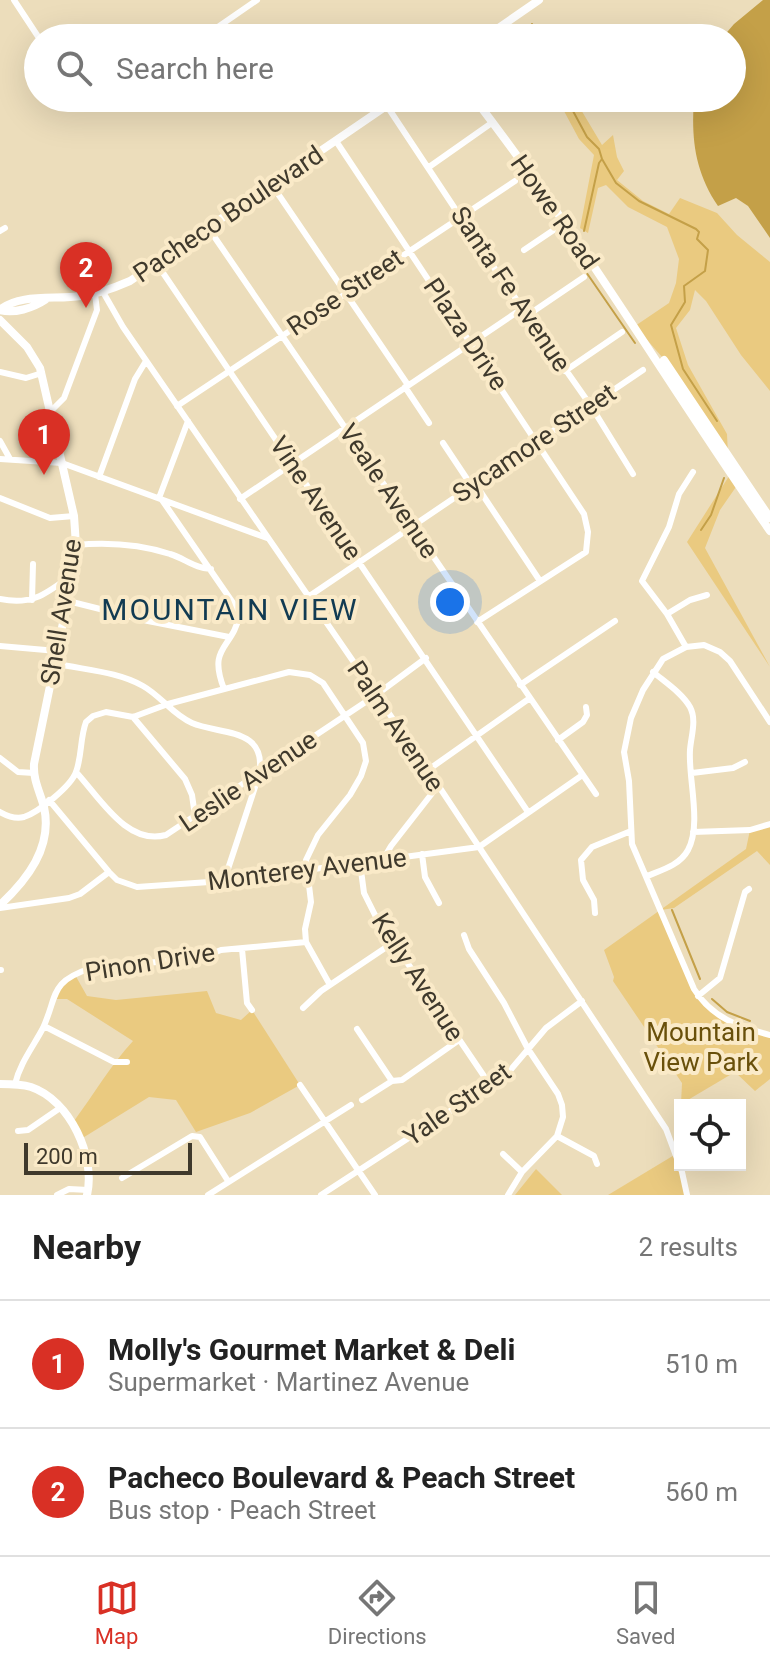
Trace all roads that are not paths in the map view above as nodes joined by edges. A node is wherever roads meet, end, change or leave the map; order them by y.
1 (14, 0) edge
2 (539, 0) edge
3 (252, 1) edge
4 (30, 24) edge
5 (221, 24) edge
6 (504, 24) edge
7 (378, 112) edge
8 (391, 112) edge
9 (485, 112) edge
10 (493, 122) junction
11 (336, 141) junction
12 (429, 167) junction
13 (515, 181) dead end
14 (272, 185) junction
15 (461, 215) junction
16 (564, 223) junction
17 (209, 229) junction
18 (409, 249) junction
19 (524, 250) dead end
20 (157, 264) junction
21 (584, 277) dead end
22 (99, 293) junction
23 (344, 293) junction
24 (523, 308) junction
25 (0, 310) edge
26 (528, 315) junction
27 (0, 320) edge
28 (635, 326) junction
29 (622, 332) dead end
30 (282, 334) junction
31 (471, 343) junction
32 (146, 361) junction
33 (229, 370) junction
34 (643, 370) dead end
35 (565, 371) junction
36 (0, 372) edge
37 (42, 373) junction
38 (406, 386) junction
39 (177, 406) junction
40 (591, 406) junction
41 (51, 411) junction
42 (188, 421) junction
43 (429, 423) dead end
44 (346, 427) junction
45 (537, 439) junction
46 (0, 441) edge
47 (443, 443) dead end
48 (0, 459) edge
49 (10, 459) junction
50 (62, 463) junction
51 (292, 463) junction
52 (693, 472) dead end
53 (633, 474) dead end
54 (99, 477) junction
55 (472, 484) junction
56 (0, 498) edge
57 (160, 499) junction
58 (240, 499) junction
59 (74, 516) junction
60 (770, 518) edge
61 (412, 526) junction
62 (770, 531) edge
63 (267, 538) junction
64 (76, 545) junction
65 (360, 562) junction
66 (33, 564) dead end
67 (211, 569) junction
68 (73, 574) junction
69 (540, 581) junction
70 (707, 595) dead end
71 (308, 597) junction
72 (0, 599) edge
73 (32, 600) junction
74 (68, 601) junction
75 (667, 614) junction
76 (615, 621) dead end
77 (477, 622) junction
78 (229, 637) junction
79 (0, 646) edge
80 (686, 647) junction
81 (57, 651) junction
82 (426, 658) junction
83 (54, 663) junction
84 (653, 672) junction
85 (520, 685) junction
86 (224, 689) junction
87 (376, 695) junction
88 (530, 698) junction
89 (168, 704) junction
90 (586, 707) dead end
91 (346, 715) junction
92 (133, 717) junction
93 (770, 722) edge
94 (477, 735) junction
95 (558, 740) junction
96 (0, 758) edge
97 (745, 762) dead end
98 (428, 770) junction
99 (76, 772) junction
100 (34, 773) junction
101 (692, 773) junction
102 (259, 775) junction
103 (581, 776) junction
104 (437, 787) junction
105 (596, 794) dead end
106 (46, 802) junction
107 (0, 812) edge
108 (528, 812) junction
109 (195, 816) junction
110 (770, 824) edge
111 (631, 831) junction
112 (693, 832) junction
113 (479, 847) junction
114 (422, 854) junction
115 (384, 858) junction
116 (360, 863) junction
117 (306, 870) junction
118 (109, 872) junction
119 (647, 876) junction
120 (224, 881) junction
121 (749, 889) dead end
122 (439, 903) dead end
123 (0, 906) edge
124 (595, 913) dead end
125 (464, 935) dead end
126 (306, 942) junction
127 (394, 942) junction
128 (242, 949) junction
129 (330, 985) junction
130 (698, 996) junction
131 (582, 1001) junction
132 (303, 1008) dead end
133 (252, 1010) dead end
134 (44, 1026) junction
135 (357, 1029) dead end
136 (770, 1035) edge
137 (459, 1040) junction
138 (528, 1049) junction
139 (127, 1062) dead end
140 (392, 1081) junction
141 (0, 1084) edge
142 (15, 1084) junction
143 (300, 1085) dead end
144 (490, 1085) junction
145 (362, 1100) dead end
146 (351, 1105) dead end
147 (60, 1108) junction
148 (324, 1123) junction
149 (18, 1131) dead end
150 (557, 1136) junction
151 (503, 1154) dead end
152 (597, 1164) dead end
153 (358, 1170) junction
154 (522, 1172) junction
155 (122, 1178) dead end
156 (228, 1181) junction
157 (88, 1192) edge
158 (57, 1195) edge
159 (208, 1195) edge
160 (321, 1195) edge
161 (375, 1195) edge
162 (508, 1195) edge
163 (687, 1195) edge

1 - 4 street
2 - 6 street
3 - 5 street
7 - 11 street, Pacheco Boulevard
8 - 12 street, Santa Fe Avenue
9 - 10 street, Howe Road
10 - 12 street
10 - 16 street, Howe Road
11 - 14 street, Pacheco Boulevard
11 - 18 street, Plaza Drive
12 - 15 street, Santa Fe Avenue
13 - 15 street, Rose Street
14 - 17 street, Pacheco Boulevard
14 - 23 street
15 - 18 street, Rose Street
15 - 24 street, Santa Fe Avenue
16 - 19 street
16 - 28 street, Howe Road
17 - 20 street, Pacheco Boulevard
17 - 30 street, Veale Avenue
18 - 23 street, Rose Street
18 - 31 street, Plaza Drive
20 - 22 street, Pacheco Boulevard
20 - 33 street, Vine Avenue
21 - 26 street
22 - 25 street, Pacheco Boulevard
22 - 32 street, Palm Avenue
22 - 41 street
23 - 30 street, Rose Street
23 - 38 street
24 - 26 street, Santa Fe Avenue
24 - 31 street
26 - 35 street, Santa Fe Avenue
27 - 37 street, Shell Avenue
28 - 60 street, Howe Road
28 - 62 street, Howe Road
29 - 35 street
30 - 33 street, Rose Street
30 - 44 street, Veale Avenue
31 - 38 street
31 - 45 street, Plaza Drive
32 - 39 street, Palm Avenue
32 - 54 street
33 - 39 street, Rose Street
33 - 51 street, Vine Avenue
34 - 40 street, Sycamore Street
35 - 40 street, Santa Fe Avenue
36 - 37 street
37 - 41 street, Shell Avenue
38 - 43 street
38 - 44 street
39 - 42 street, Palm Avenue
40 - 45 street, Sycamore Street
40 - 53 street, Santa Fe Avenue
41 - 50 street, Shell Avenue
42 - 57 street
42 - 58 street, Palm Avenue
44 - 51 street
44 - 61 street, Veale Avenue
45 - 55 street, Sycamore Street
45 - 69 street, Plaza Drive
46 - 49 street
47 - 55 street
48 - 49 street
49 - 50 street
50 - 54 street
50 - 59 street, Shell Avenue
51 - 58 street
51 - 65 street, Vine Avenue
52 - 75 street
54 - 57 street
55 - 61 street, Sycamore Street
55 - 69 street
56 - 59 street
57 - 63 street
57 - 67 street
58 - 63 street, Palm Avenue
59 - 64 street, Shell Avenue
61 - 65 street, Sycamore Street
61 - 77 street, Veale Avenue
63 - 71 street, Palm Avenue
64 - 67 street
64 - 68 street, Shell Avenue
65 - 71 street, Sycamore Street
65 - 82 street, Vine Avenue
66 - 73 street
67 - 78 street
68 - 73 street
68 - 74 street, Shell Avenue
69 - 77 street
70 - 75 street
71 - 87 street, Palm Avenue
72 - 73 street
74 - 78 street
74 - 81 street, Shell Avenue
75 - 80 street
76 - 85 street
77 - 85 street, Veale Avenue
78 - 86 street
79 - 81 street
80 - 84 street
80 - 93 street
81 - 83 street, Shell Avenue
82 - 87 street, Leslie Avenue
82 - 94 street, Vine Avenue
83 - 89 street
83 - 100 street, Shell Avenue
84 - 101 street
84 - 111 street
85 - 88 street, Veale Avenue
86 - 89 street
86 - 91 street
87 - 91 street, Leslie Avenue
87 - 98 street, Palm Avenue
88 - 94 street
88 - 95 street, Veale Avenue
89 - 92 street
89 - 102 street
90 - 95 street
91 - 102 street, Leslie Avenue
91 - 117 street
92 - 99 street
92 - 109 street
94 - 98 street
94 - 108 street, Vine Avenue
95 - 103 street, Veale Avenue
96 - 100 street
97 - 101 street
98 - 104 street, Palm Avenue
99 - 106 street
99 - 109 street, Leslie Avenue
100 - 106 street, Shell Avenue
101 - 112 street
102 - 109 street, Leslie Avenue
102 - 120 street
103 - 105 street, Veale Avenue
103 - 108 street, Monterey Avenue
104 - 113 street, Palm Avenue
104 - 115 street
106 - 107 street
106 - 118 street, Monterey Avenue
106 - 123 street, Shell Avenue
108 - 113 street, Monterey Avenue
110 - 112 street
111 - 119 street
111 - 124 street
112 - 119 street
113 - 114 street, Monterey Avenue
113 - 131 street, Palm Avenue
114 - 115 street, Monterey Avenue
114 - 122 street
115 - 116 street, Monterey Avenue
116 - 117 street, Monterey Avenue
116 - 127 street, Kelly Avenue
117 - 120 street, Monterey Avenue
117 - 126 street
118 - 120 street, Monterey Avenue
118 - 123 street
119 - 130 street
121 - 130 street
125 - 138 street
126 - 128 street, Pinon Drive
126 - 129 street
127 - 129 street
127 - 137 street, Kelly Avenue
128 - 133 street
128 - 134 street, Pinon Drive
129 - 132 street
130 - 136 street
131 - 138 street, Yale Street
131 - 163 street, Palm Avenue
134 - 139 street
134 - 142 street, Pinon Drive
135 - 140 street
137 - 140 street
137 - 144 street, Kelly Avenue
138 - 144 street, Yale Street
138 - 150 street
140 - 145 street
141 - 142 street
142 - 147 street
143 - 148 street
144 - 153 street, Yale Street
146 - 148 street
147 - 149 street
147 - 157 street
148 - 153 street
148 - 156 street
150 - 152 street
150 - 154 street
151 - 154 street
153 - 160 street, Yale Street
153 - 161 street
154 - 162 street
155 - 156 street
156 - 159 street
157 - 158 street

